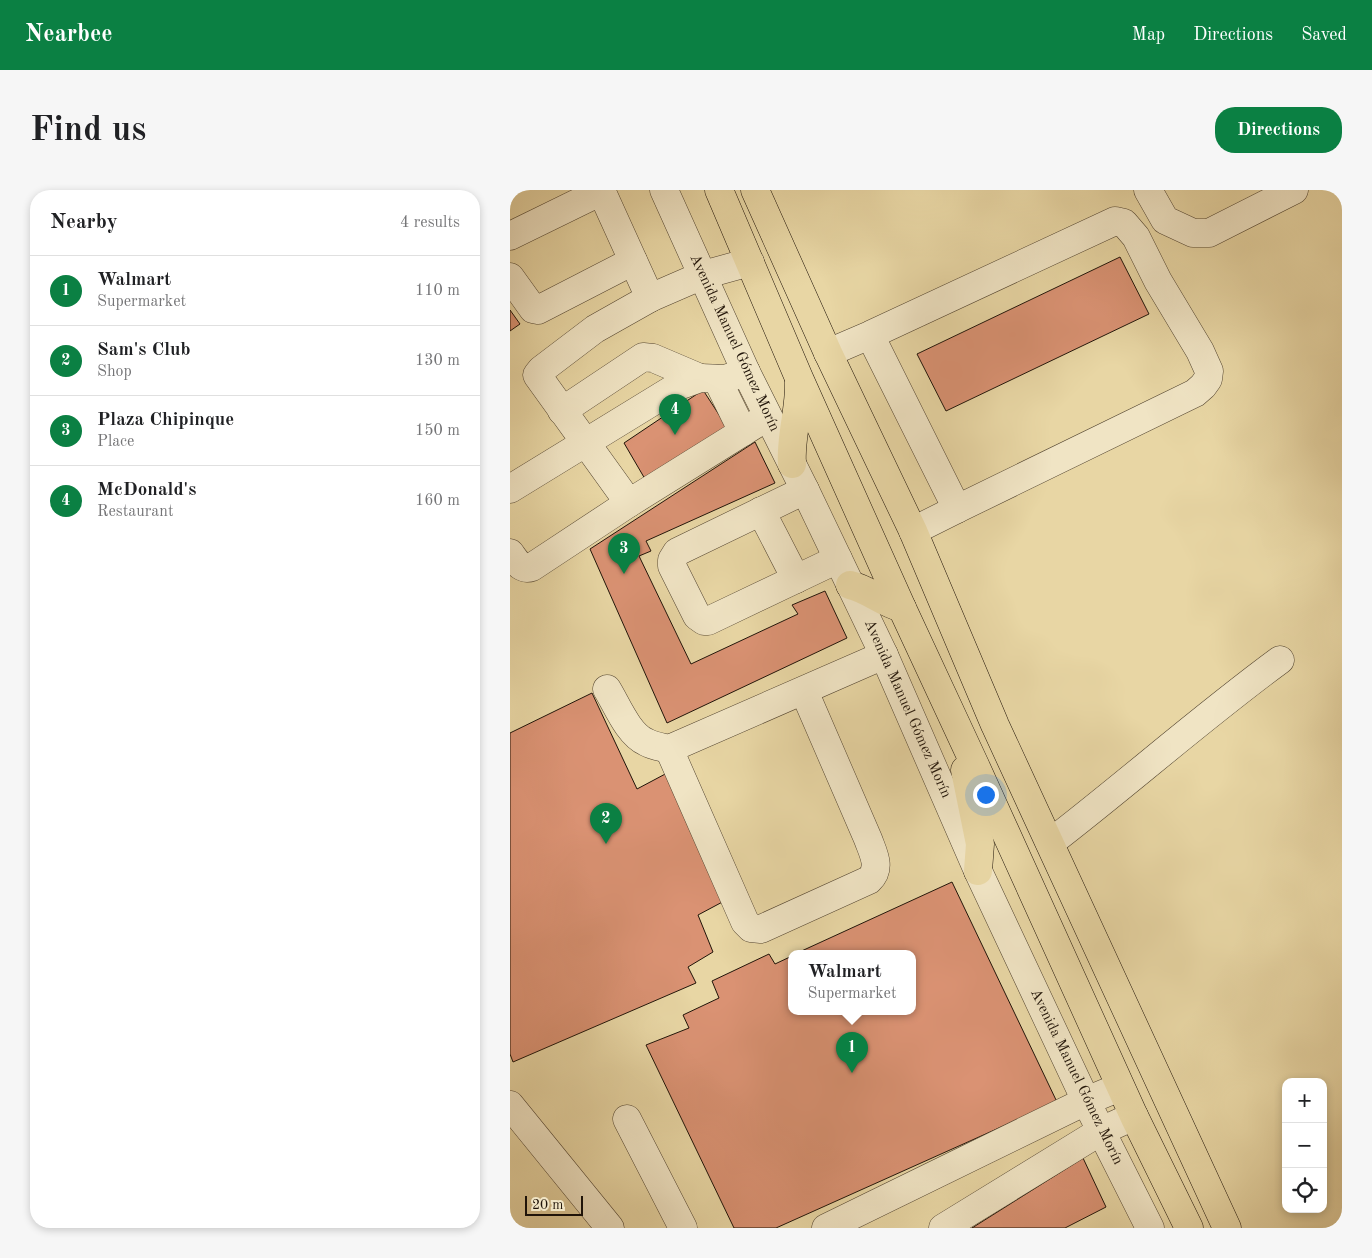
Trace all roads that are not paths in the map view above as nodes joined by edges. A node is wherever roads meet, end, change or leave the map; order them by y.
1 (664, 190) edge
2 (719, 190) edge
3 (755, 190) edge
4 (1148, 190) edge
5 (1294, 190) edge
6 (602, 191) edge
7 (510, 236) edge
8 (633, 261) junction
9 (750, 262) junction
10 (703, 275) junction
11 (510, 277) edge
12 (650, 298) junction
13 (870, 335) junction
14 (828, 353) junction
15 (746, 372) junction
16 (799, 378) junction
17 (709, 379) junction
18 (562, 411) junction
19 (767, 417) junction
20 (743, 432) junction
21 (585, 444) junction
22 (792, 464) junction
23 (510, 489) edge
24 (805, 490) junction
25 (629, 503) junction
26 (957, 509) junction
27 (761, 511) junction
28 (913, 531) junction
29 (510, 553) edge
30 (838, 559) junction
31 (796, 580) junction
32 (850, 585) junction
33 (902, 608) junction
34 (884, 655) junction
35 (1280, 660) dead end
36 (607, 690) dead end
37 (804, 691) junction
38 (668, 749) junction
39 (968, 749) junction
40 (1050, 842) junction
41 (978, 871) junction
42 (1120, 1087) junction
43 (1086, 1101) junction
44 (510, 1105) edge
45 (1134, 1116) junction
46 (627, 1119) dead end
47 (1101, 1131) junction
48 (610, 1228) edge
49 (683, 1228) edge
50 (826, 1228) edge
51 (943, 1228) edge
52 (1150, 1228) edge
53 (1189, 1228) edge
54 (1227, 1228) edge

1 - 10 street, Avenida Manuel Gómez Morín
2 - 9 main road
3 - 14 main road
4 - 5 street
6 - 7 street
6 - 8 street
8 - 11 street
8 - 12 street
9 - 10 street
9 - 16 main road
10 - 12 street
10 - 15 street, Avenida Manuel Gómez Morín
12 - 18 street
13 - 14 street
13 - 26 street
13 - 26 street
14 - 28 main road
15 - 17 street
15 - 19 street, Avenida Manuel Gómez Morín
16 - 22 main road
16 - 33 main road
17 - 18 street
17 - 20 street
17 - 21 street
18 - 21 street
19 - 20 street
19 - 22 street, Avenida Manuel Gómez Morín
20 - 25 street
21 - 23 street
21 - 25 street
22 - 24 street, Avenida Manuel Gómez Morín
24 - 27 street
24 - 30 street, Avenida Manuel Gómez Morín
25 - 29 street
26 - 28 street
27 - 31 street
27 - 31 street
28 - 40 main road
30 - 31 street
30 - 32 street, Avenida Manuel Gómez Morín
32 - 33 main road
32 - 34 street, Avenida Manuel Gómez Morín
33 - 39 main road
34 - 37 street
34 - 41 street, Avenida Manuel Gómez Morín
35 - 40 street
36 - 38 street
37 - 38 street
37 - 38 street
39 - 41 main road
39 - 42 main road
40 - 54 main road
41 - 43 street, Avenida Manuel Gómez Morín
42 - 43 street
42 - 45 main road
43 - 47 street, Avenida Manuel Gómez Morín
43 - 50 street
44 - 48 street
45 - 47 street
45 - 53 main road
46 - 49 street
47 - 51 street
47 - 52 street, Avenida Manuel Gómez Morín

